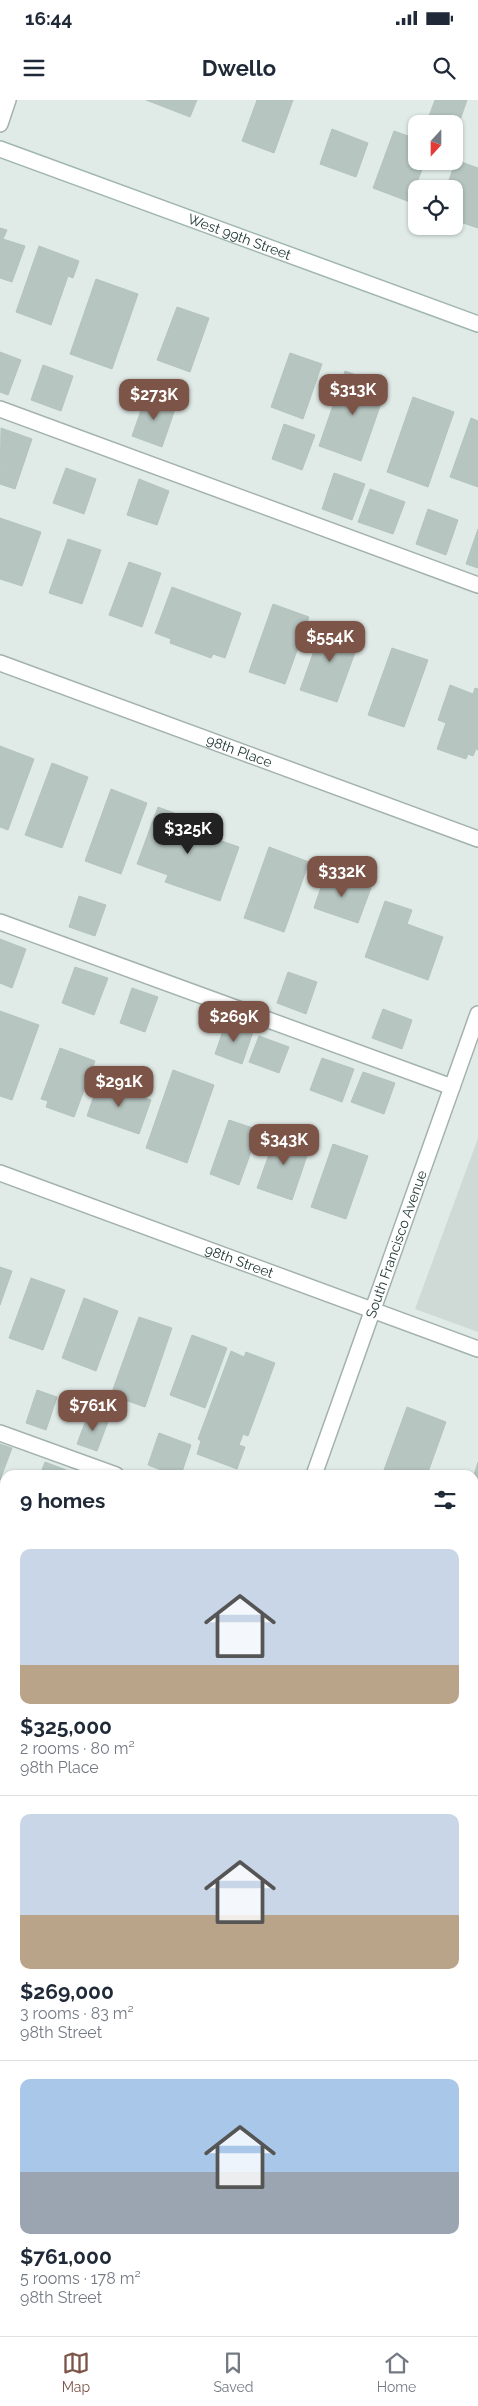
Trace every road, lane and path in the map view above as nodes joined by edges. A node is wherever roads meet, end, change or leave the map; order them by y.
1 (8, 100) edge
2 (0, 124) edge
3 (0, 150) edge
4 (478, 324) edge
5 (0, 409) edge
6 (478, 585) edge
7 (0, 663) edge
8 (478, 839) edge
9 (0, 922) edge
10 (478, 1014) edge
11 (452, 1086) junction
12 (0, 1174) edge
13 (372, 1310) junction
14 (478, 1349) edge
15 (0, 1433) edge
16 (102, 1470) edge
17 (316, 1470) edge

1 - 2 street
3 - 4 street, West 99th Street
5 - 6 street
7 - 8 street, 98th Place
9 - 11 street
10 - 11 street, South Francisco Avenue
11 - 13 street, South Francisco Avenue
12 - 13 street, 98th Street
13 - 14 street, 98th Street
13 - 17 street, South Francisco Avenue
15 - 16 street

